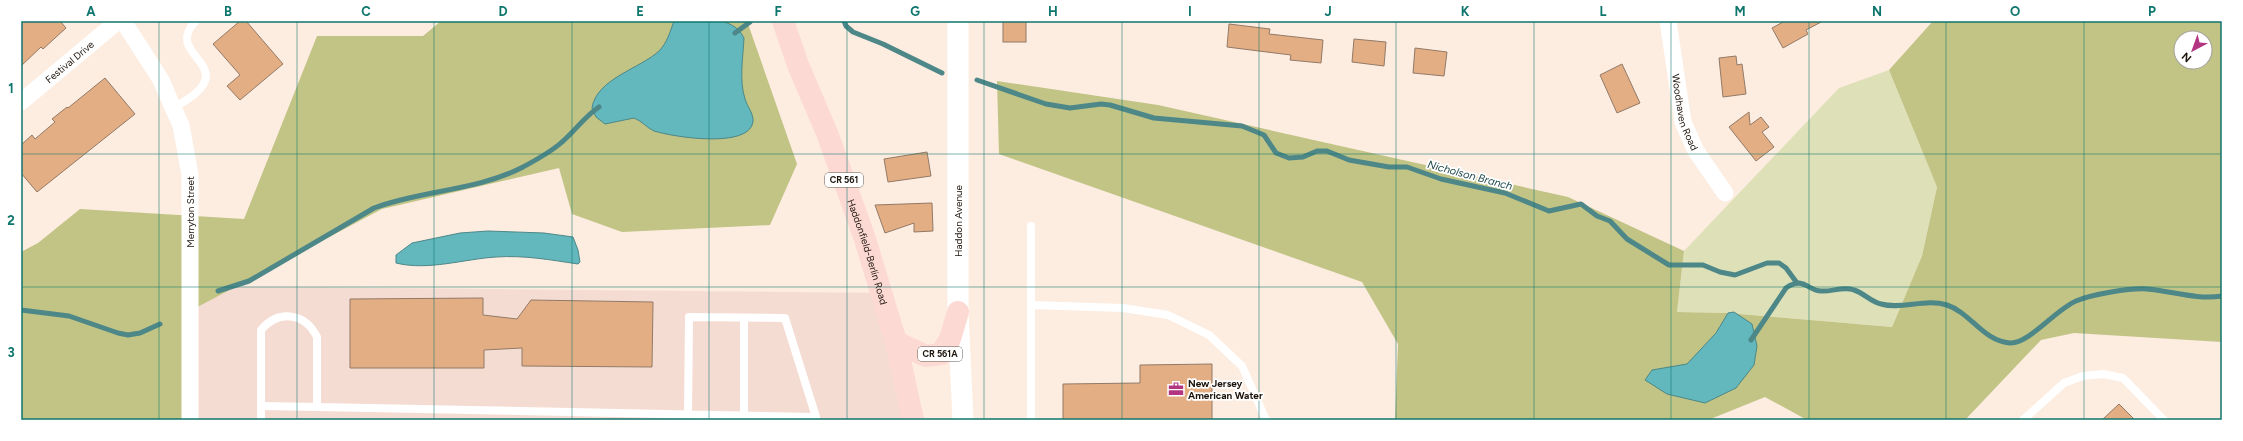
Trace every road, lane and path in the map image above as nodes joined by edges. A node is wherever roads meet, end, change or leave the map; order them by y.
1 (118, 21) edge
2 (123, 21) edge
3 (196, 21) edge
4 (783, 21) edge
5 (958, 21) edge
6 (1668, 21) edge
7 (21, 102) edge
8 (173, 108) junction
9 (1725, 193) dead end
10 (1031, 226) dead end
11 (1031, 305) junction
12 (958, 312) junction
13 (744, 318) junction
14 (896, 342) junction
15 (261, 406) junction
16 (318, 407) junction
17 (504, 411) junction
18 (688, 414) junction
19 (744, 418) edge
20 (190, 420) edge
21 (261, 420) edge
22 (505, 420) edge
23 (914, 420) edge
24 (963, 420) edge
25 (1031, 420) edge
26 (1266, 420) edge
27 (2023, 420) edge
28 (2164, 420) edge

1 - 7 street, Festival Drive
2 - 8 street, Merryton Street
3 - 8 lane
4 - 14 main road, Haddonfield-Berlin Road / CR 561
5 - 12 street, Haddon Avenue / CR 561A
6 - 9 street, Woodhaven Road
8 - 20 street, Merryton Street
10 - 11 lane
11 - 25 lane
11 - 26 lane
12 - 14 main road, CR 561A
12 - 24 street, Haddon Avenue / CR 561A
13 - 18 lane
13 - 19 lane
13 - 19 lane
14 - 23 main road, Haddonfield-Berlin Road / CR 561
15 - 16 lane
15 - 16 lane
15 - 21 lane
16 - 17 lane
17 - 18 lane
17 - 22 lane
18 - 19 lane
27 - 28 lane

